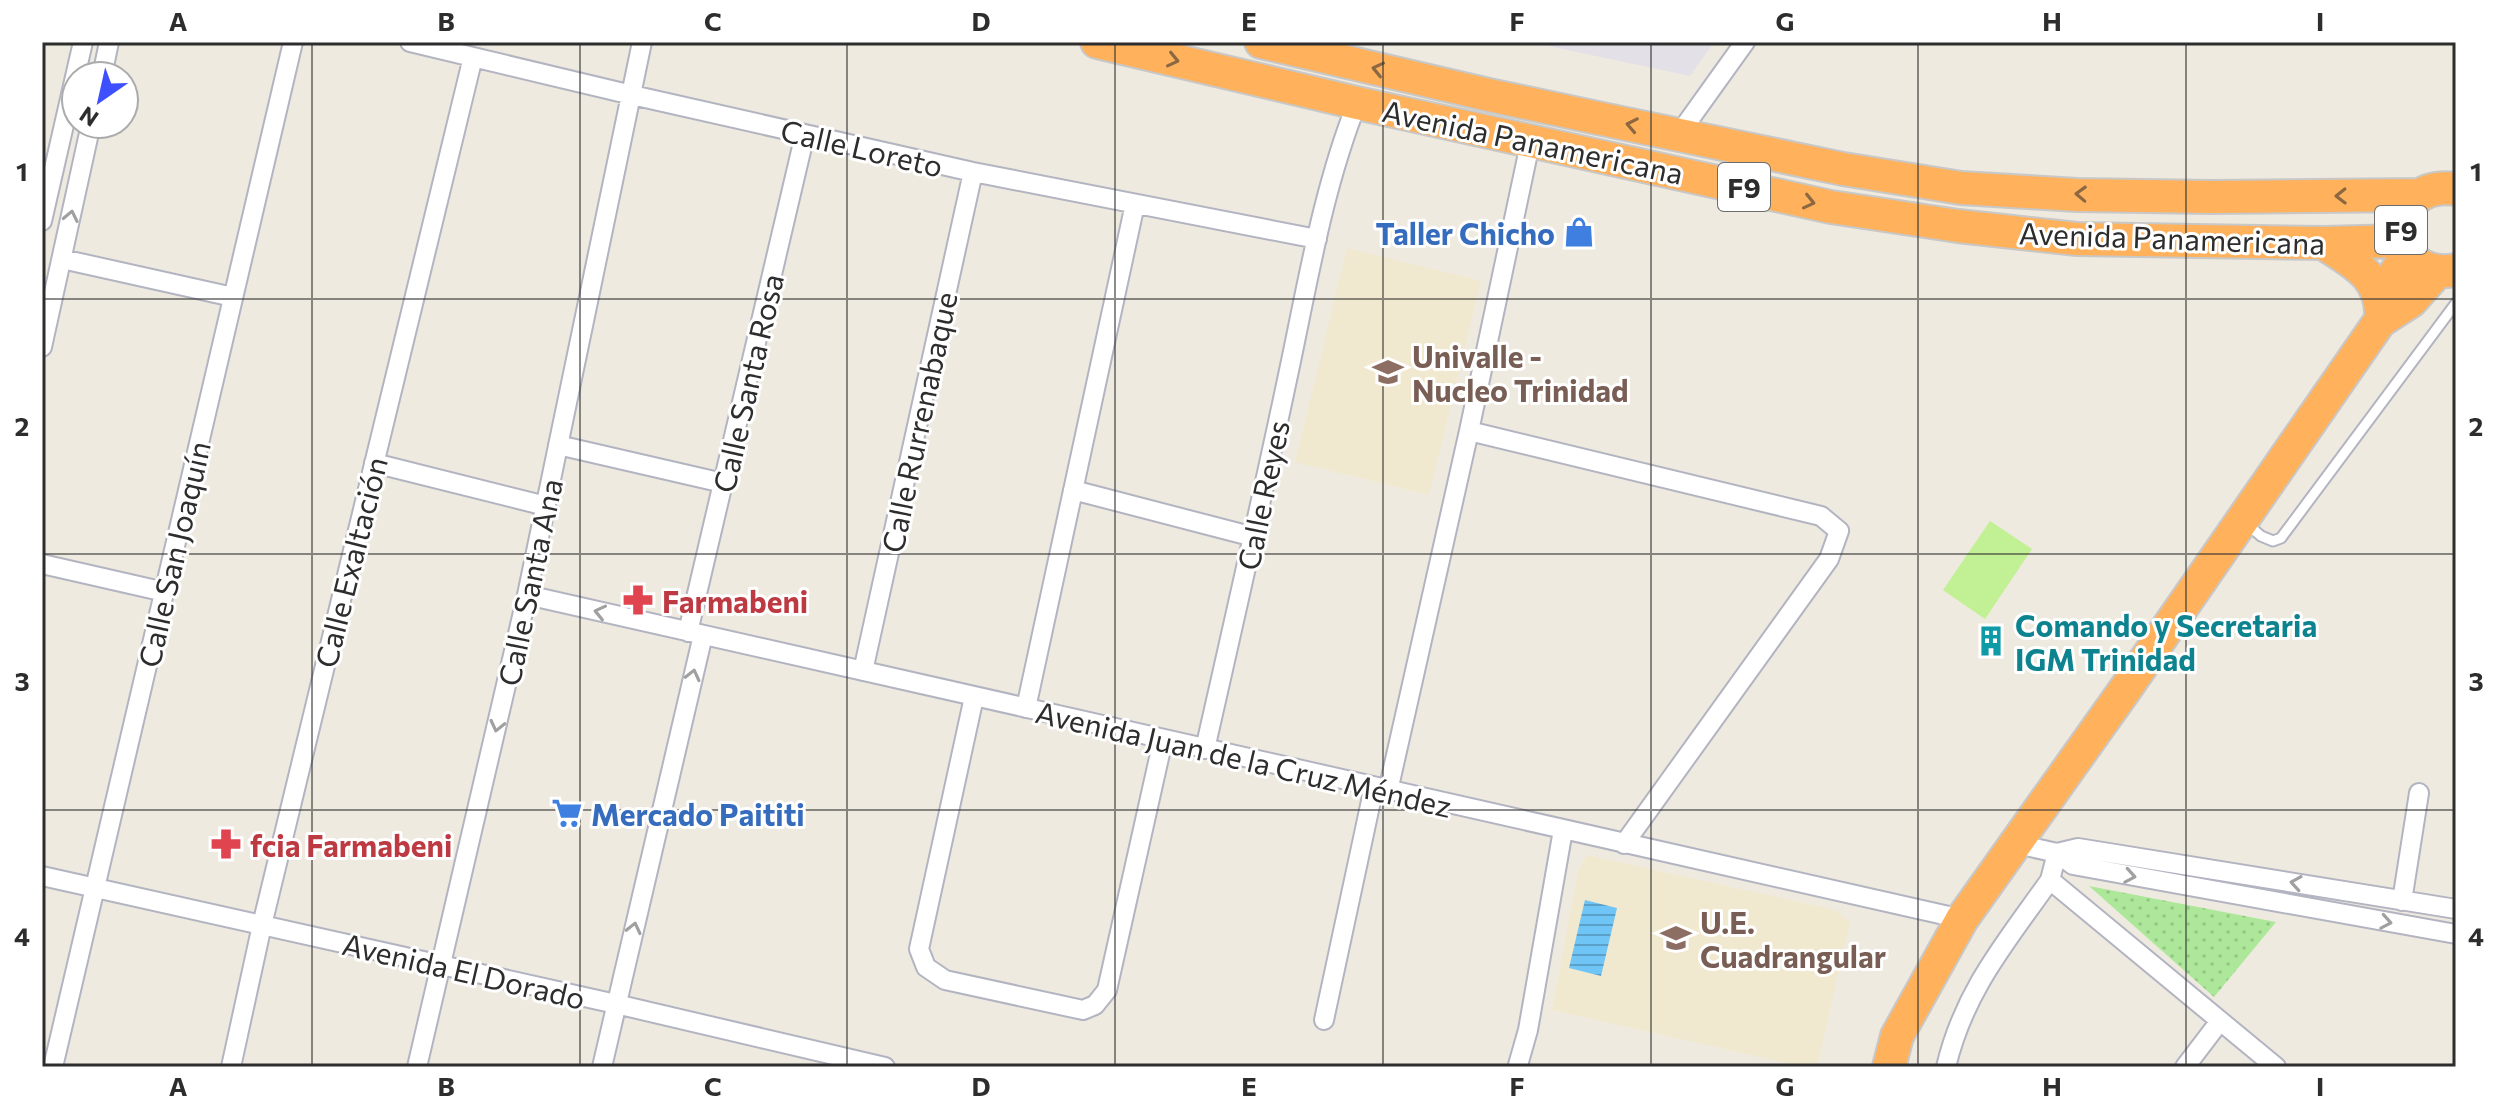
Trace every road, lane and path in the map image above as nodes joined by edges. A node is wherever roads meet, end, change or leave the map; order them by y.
1 (83, 42) edge
2 (293, 42) edge
3 (410, 42) edge
4 (642, 42) edge
5 (1097, 42) edge
6 (1261, 42) edge
7 (1745, 42) edge
8 (473, 57) junction
9 (632, 95) junction
10 (1357, 103) junction
11 (805, 134) junction
12 (1679, 134) junction
13 (1531, 139) junction
14 (88, 140) edge
15 (973, 172) junction
16 (2444, 187) edge
17 (1135, 204) junction
18 (42, 221) edge
19 (1317, 239) junction
20 (2323, 243) junction
21 (2405, 247) junction
22 (62, 259) junction
23 (2446, 271) edge
24 (48, 291) edge
25 (233, 297) junction
26 (2456, 303) edge
27 (2380, 321) junction
28 (42, 347) edge
29 (1469, 431) junction
30 (558, 445) junction
31 (374, 463) junction
32 (723, 483) junction
33 (1073, 490) junction
34 (546, 506) junction
35 (2243, 520) junction
36 (1254, 537) junction
37 (42, 564) edge
38 (165, 592) junction
39 (527, 595) junction
40 (695, 633) junction
41 (863, 671) junction
42 (974, 697) junction
43 (1026, 708) junction
44 (1163, 740) junction
45 (1205, 749) junction
46 (1381, 789) junction
47 (2419, 793) dead end
48 (1563, 830) junction
49 (1624, 844) junction
50 (2017, 844) junction
51 (2057, 853) junction
52 (42, 876) edge
53 (2050, 880) junction
54 (93, 888) junction
55 (2402, 901) junction
56 (2456, 909) edge
57 (1962, 919) junction
58 (262, 925) junction
59 (2455, 931) edge
60 (441, 965) junction
61 (616, 1004) junction
62 (1324, 1020) dead end
63 (2220, 1021) junction
64 (808, 1058) edge
65 (1518, 1065) edge
66 (53, 1067) edge
67 (231, 1067) edge
68 (417, 1067) edge
69 (602, 1067) edge
70 (885, 1067) edge
71 (1889, 1067) edge
72 (1946, 1067) edge
73 (2185, 1067) edge
74 (2276, 1067) edge

1 - 18 street
2 - 25 street, Calle San Joaquín
3 - 8 street, Calle Loreto
4 - 9 street, Calle Santa Ana
5 -> 10 highway, Avenida Panamericana / F9
12 -> 6 highway, Avenida Panamericana / F9
7 - 12 street
8 - 9 street, Calle Loreto
8 - 31 street, Calle Exaltación
9 - 11 street, Calle Loreto
9 - 30 street, Calle Santa Ana
10 - 13 highway, Avenida Panamericana / F9
10 - 19 street, Calle Reyes
11 - 15 street, Calle Loreto
11 - 32 street, Calle Santa Rosa
16 -> 12 highway, Avenida Panamericana / F9
13 -> 20 highway, Avenida Panamericana / F9
13 - 29 street
22 -> 14 street
15 - 17 street, Calle Loreto
15 - 41 street, Calle Rurrenabaque
16 - 21 highway, F9
17 - 19 street, Calle Loreto
17 - 33 street
19 - 36 street, Calle Reyes
20 - 21 highway, Avenida Panamericana / F9
20 - 27 highway
21 - 23 highway, F9
21 - 27 highway, F9
22 - 24 street
22 - 25 street
23 - 27 highway, F9
24 - 28 street
25 - 38 street, Calle San Joaquín
26 - 35 lane
27 - 35 highway, F9
29 - 46 street
29 - 49 street
30 - 32 street
30 - 34 street, Calle Santa Ana
31 - 34 street
31 - 58 street, Calle Exaltación
32 - 40 street, Calle Santa Rosa
33 - 36 street
33 - 43 street
34 - 39 street, Calle Santa Ana
35 - 50 highway, F9
36 - 45 street, Calle Reyes
37 - 38 street
38 - 54 street, Calle San Joaquín
40 -> 39 street, Avenida Juan de la Cruz Méndez
39 -> 60 street, Calle Santa Ana
40 - 41 street, Avenida Juan de la Cruz Méndez
61 -> 40 street, Calle Santa Rosa
41 - 42 street, Avenida Juan de la Cruz Méndez
42 - 43 street, Avenida Juan de la Cruz Méndez
42 - 44 street
43 - 44 street, Avenida Juan de la Cruz Méndez
44 - 45 street, Avenida Juan de la Cruz Méndez
45 - 46 street, Avenida Juan de la Cruz Méndez
46 - 48 street, Avenida Juan de la Cruz Méndez
46 - 62 street
47 - 55 street
48 - 49 street, Avenida Juan de la Cruz Méndez
48 - 65 street
49 - 57 street, Avenida Juan de la Cruz Méndez
50 - 51 street
50 - 57 highway, F9
51 - 53 street
55 -> 51 street
51 -> 59 street
52 - 54 street, Avenida El Dorado
53 - 63 street
53 - 72 street
54 - 58 street, Avenida El Dorado
54 - 66 street, Calle San Joaquín
55 - 56 street
57 - 71 highway, F9
58 - 60 street, Avenida El Dorado
58 - 67 street, Calle Exaltación
60 - 61 street, Avenida El Dorado
60 - 68 street, Calle Santa Ana
61 - 64 street, Avenida El Dorado
61 - 69 street, Calle Santa Rosa
63 - 73 street
63 - 74 street
64 - 70 street, Avenida El Dorado

